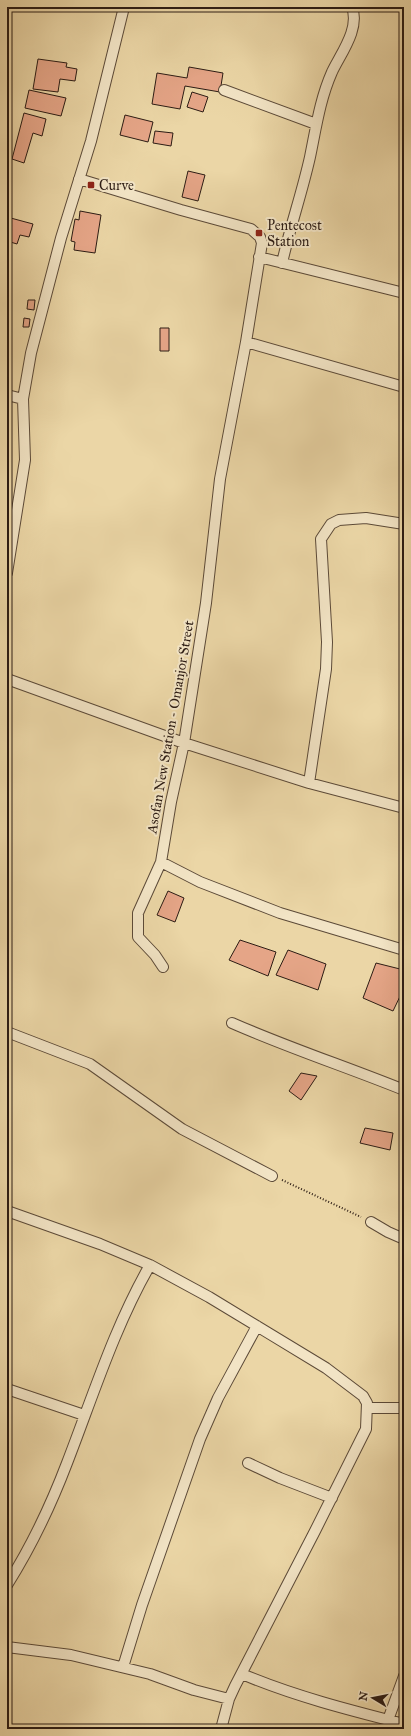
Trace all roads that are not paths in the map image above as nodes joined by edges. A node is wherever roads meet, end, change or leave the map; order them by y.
1 (124, 7) edge
2 (352, 7) edge
3 (224, 90) dead end
4 (316, 124) junction
5 (79, 179) junction
6 (259, 257) junction
7 (282, 263) junction
8 (404, 293) edge
9 (246, 342) junction
10 (404, 387) edge
11 (7, 395) edge
12 (23, 399) junction
13 (404, 524) edge
14 (7, 573) edge
15 (7, 679) edge
16 (184, 743) junction
17 (309, 783) junction
18 (404, 808) edge
19 (161, 862) junction
20 (404, 950) edge
21 (163, 967) dead end
22 (232, 1023) dead end
23 (7, 1032) edge
24 (404, 1090) edge
25 (272, 1176) road end
26 (7, 1211) edge
27 (371, 1222) road end
28 (404, 1239) edge
29 (150, 1265) junction
30 (257, 1326) junction
31 (7, 1389) edge
32 (368, 1408) junction
33 (404, 1408) edge
34 (84, 1415) junction
35 (248, 1463) dead end
36 (332, 1498) junction
37 (7, 1585) edge
38 (7, 1647) edge
39 (123, 1667) junction
40 (242, 1674) junction
41 (404, 1676) edge
42 (229, 1699) junction
43 (388, 1720) junction
44 (404, 1724) edge
45 (221, 1729) edge

1 - 5 street
2 - 4 street
3 - 4 street
4 - 7 street
5 - 6 street, Asofan New Station - Omanjor Street
5 - 12 street
6 - 7 street
6 - 9 street, Asofan New Station - Omanjor Street
7 - 8 street
9 - 10 street
9 - 16 street, Asofan New Station - Omanjor Street
11 - 12 street
12 - 14 street
13 - 17 street
15 - 16 street
16 - 17 street
16 - 19 street, Asofan New Station - Omanjor Street
17 - 18 street
19 - 20 street
19 - 21 street, Asofan New Station - Omanjor Street
22 - 24 street
23 - 25 street
26 - 29 street
27 - 28 street
29 - 30 street
29 - 34 street
30 - 32 street
30 - 39 street
31 - 34 street
32 - 33 street
32 - 36 street
34 - 37 street
35 - 36 street
36 - 40 street
38 - 39 street
39 - 42 street
40 - 42 street
40 - 43 street
41 - 43 street
42 - 45 street
43 - 44 street

